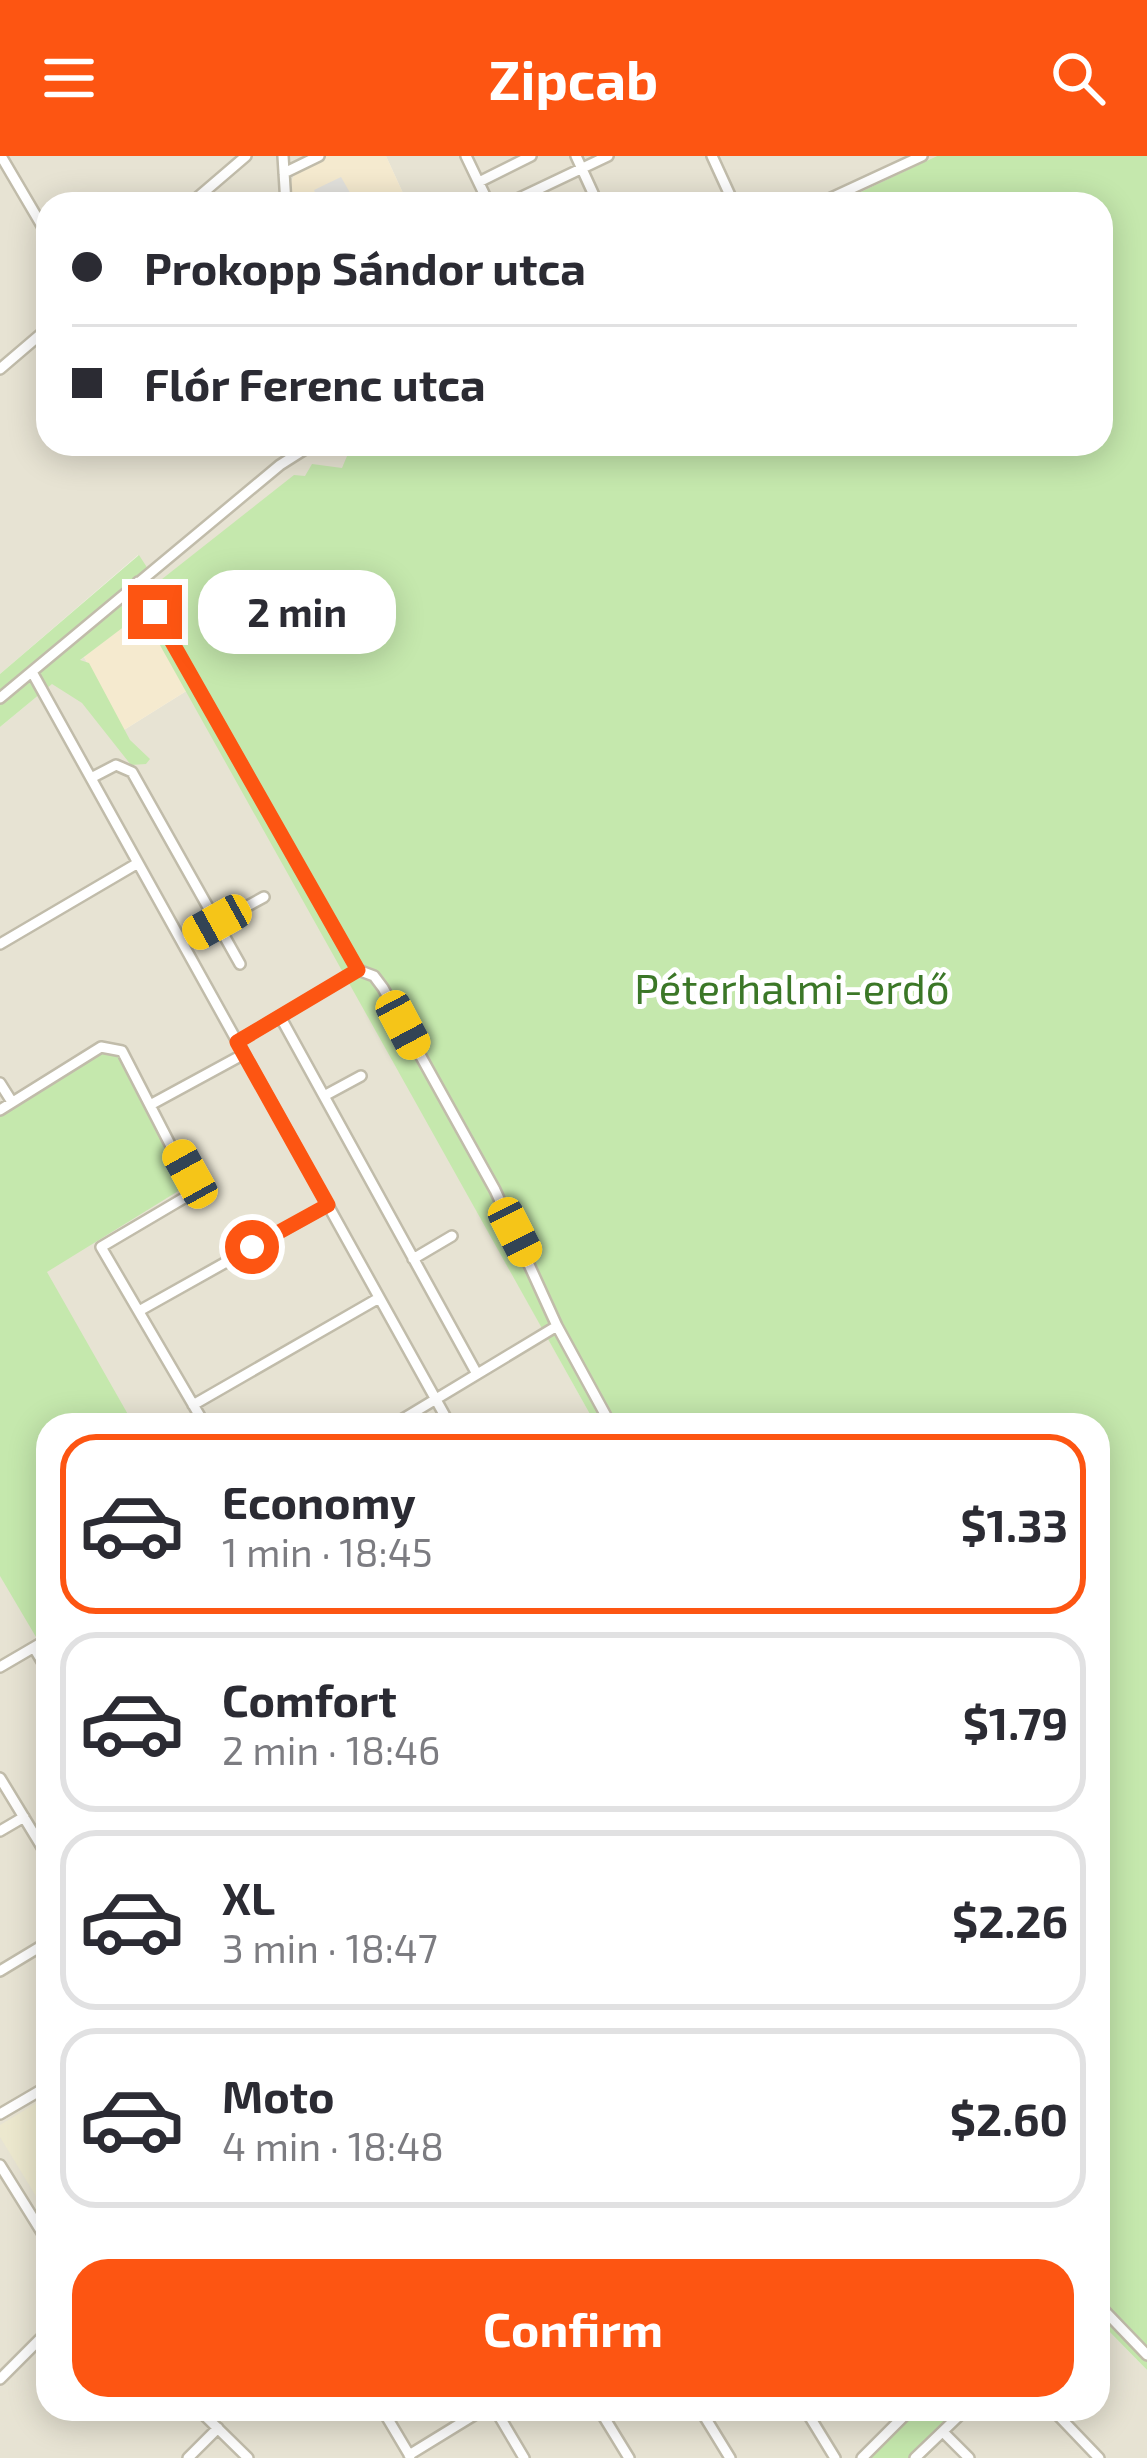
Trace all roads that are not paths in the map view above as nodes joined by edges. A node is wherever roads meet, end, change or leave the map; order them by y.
1 (1, 156) edge
2 (246, 156) edge
3 (283, 156) edge
4 (319, 156) edge
5 (466, 156) edge
6 (531, 156) edge
7 (576, 156) edge
8 (608, 156) edge
9 (712, 156) edge
10 (922, 156) edge
11 (582, 169) junction
12 (284, 173) junction
13 (478, 182) junction
14 (204, 192) edge
15 (285, 192) edge
16 (483, 192) edge
17 (533, 192) edge
18 (593, 192) edge
19 (728, 192) edge
20 (844, 192) edge
21 (36, 216) edge
22 (36, 338) edge
23 (0, 369) edge
24 (292, 456) edge
25 (138, 582) junction
26 (32, 672) junction
27 (0, 698) edge
28 (91, 778) junction
29 (138, 863) junction
30 (264, 897) dead end
31 (217, 922) junction
32 (182, 942) junction
33 (0, 944) edge
34 (240, 964) dead end
35 (358, 970) junction
36 (280, 1018) junction
37 (237, 1042) junction
38 (244, 1054) junction
39 (361, 1076) dead end
40 (0, 1083) edge
41 (324, 1096) junction
42 (11, 1102) junction
43 (152, 1104) junction
44 (0, 1110) edge
45 (328, 1205) junction
46 (452, 1236) dead end
47 (413, 1258) junction
48 (379, 1298) junction
49 (139, 1311) junction
50 (557, 1326) junction
51 (477, 1374) junction
52 (435, 1398) junction
53 (194, 1405) junction
54 (198, 1413) edge
55 (411, 1413) edge
56 (443, 1413) edge
57 (604, 1413) edge
58 (34, 1648) joint
59 (36, 1651) edge
60 (0, 1667) edge
61 (0, 1778) edge
62 (24, 1817) junction
63 (0, 1832) edge
64 (36, 1837) edge
65 (36, 1949) edge
66 (0, 1971) edge
67 (36, 2093) edge
68 (0, 2114) edge
69 (0, 2165) edge
70 (36, 2223) edge
71 (1110, 2316) edge
72 (36, 2343) edge
73 (1147, 2355) edge
74 (0, 2379) edge
75 (211, 2421) edge
76 (389, 2421) edge
77 (465, 2421) edge
78 (502, 2421) edge
79 (605, 2421) edge
80 (707, 2421) edge
81 (812, 2421) edge
82 (899, 2421) edge
83 (954, 2421) edge
84 (1064, 2421) edge
85 (218, 2428) junction
86 (943, 2432) junction
87 (410, 2456) edge
88 (188, 2458) edge
89 (248, 2458) edge
90 (524, 2458) edge
91 (628, 2458) edge
92 (730, 2458) edge
93 (835, 2458) edge
94 (862, 2458) edge
95 (915, 2458) edge
96 (968, 2458) edge
97 (1100, 2458) edge

1 - 21 street
2 - 14 street
3 - 12 street
4 - 12 street
5 - 13 street
6 - 13 street
7 - 11 street
8 - 11 street
9 - 19 street
10 - 20 street
11 - 17 street
11 - 18 street
12 - 15 street
13 - 16 street
22 - 23 street
24 - 25 street
25 - 26 street
25 - 35 street
26 - 27 street
26 - 28 street
28 - 29 street
28 - 31 street
29 - 32 street
29 - 33 street
30 - 31 street
31 - 32 street
31 - 34 street
32 - 37 street
35 - 36 street
35 - 50 street
36 - 37 street
36 - 41 street
37 - 38 street
38 - 43 street
38 - 45 street
39 - 41 street
40 - 42 street
41 - 47 street
42 - 43 street
42 - 44 street
43 - 49 street
45 - 48 street
45 - 49 street
46 - 47 street
47 - 51 street
48 - 52 street
48 - 53 street
49 - 53 street
50 - 51 street
50 - 57 street
51 - 52 street
52 - 55 street
52 - 56 street
53 - 54 street
58 - 59 street
58 - 60 street
61 - 62 street
62 - 63 street
62 - 64 street
65 - 66 street
67 - 68 street
69 - 70 street
71 - 73 street
72 - 74 street
75 - 85 street
76 - 87 street
77 - 87 street
78 - 90 street
79 - 91 street
80 - 92 street
81 - 93 street
82 - 94 street
83 - 86 street
84 - 97 street
85 - 88 street
85 - 89 street
86 - 95 street
86 - 96 street

